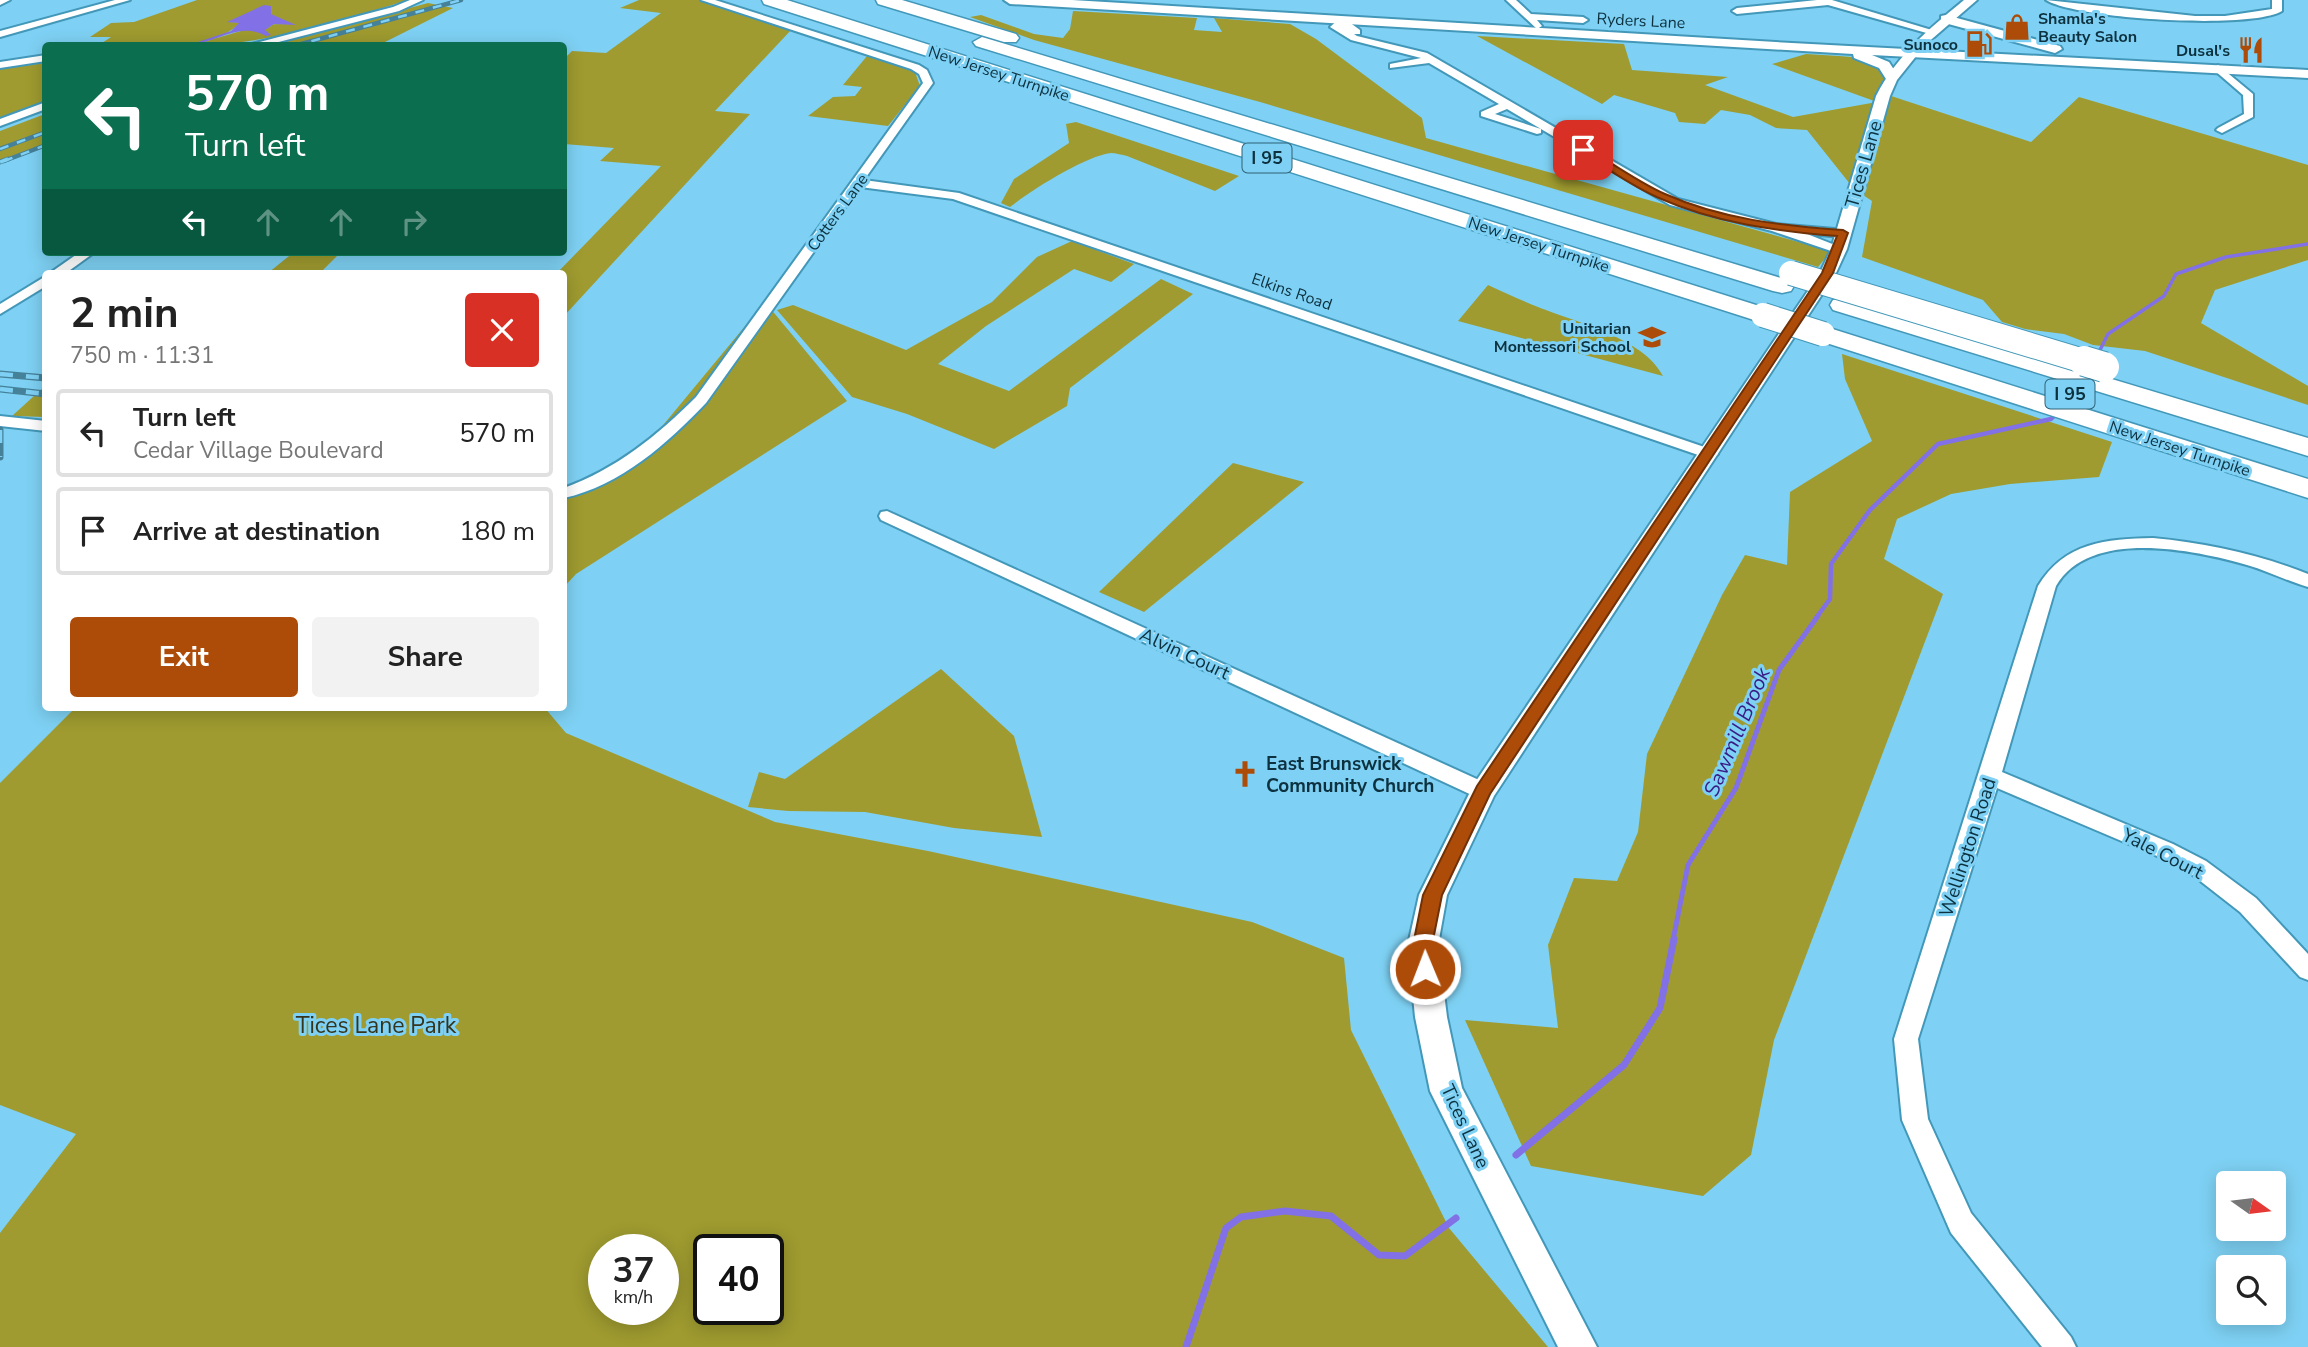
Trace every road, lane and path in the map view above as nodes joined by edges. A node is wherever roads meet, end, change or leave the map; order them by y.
1 (5, 0) edge
2 (125, 0) edge
3 (418, 0) edge
4 (706, 0) edge
5 (770, 0) edge
6 (806, 0) edge
7 (1010, 0) edge
8 (1511, 0) edge
9 (1970, 0) edge
10 (2051, 0) edge
11 (2109, 0) edge
12 (2277, 0) edge
13 (1825, 1) edge
14 (0, 2) edge
15 (877, 4) edge
16 (1737, 11) dead end
17 (2111, 11) junction
18 (1529, 17) junction
19 (1946, 19) junction
20 (1583, 20) dead end
21 (1369, 22) junction
22 (1343, 27) junction
23 (1930, 31) junction
24 (1357, 32) junction
25 (1542, 32) junction
26 (0, 34) edge
27 (1370, 40) junction
28 (265, 42) edge
29 (1836, 50) junction
30 (1909, 53) junction
31 (1962, 55) junction
32 (42, 59) edge
33 (1430, 59) junction
34 (2136, 64) junction
35 (0, 65) edge
36 (1394, 65) dead end
37 (2218, 68) junction
38 (1894, 72) junction
39 (2308, 72) edge
40 (1507, 105) junction
41 (42, 107) edge
42 (0, 123) edge
43 (2222, 130) dead end
44 (1562, 137) junction
45 (857, 183) junction
46 (1841, 241) junction
47 (83, 256) edge
48 (62, 270) edge
49 (42, 283) edge
50 (1777, 294) junction
51 (0, 310) edge
52 (1832, 320) junction
53 (0, 421) edge
54 (42, 426) edge
55 (2308, 429) edge
56 (2308, 447) edge
57 (1710, 454) junction
58 (2308, 468) edge
59 (2308, 489) edge
60 (567, 492) edge
61 (887, 516) dead end
62 (2308, 580) edge
63 (1990, 776) junction
64 (1483, 791) junction
65 (2308, 970) edge
66 (1578, 1347) edge
67 (2061, 1347) edge

1 - 14 street
2 - 26 street
3 - 28 street
4 - 45 street, Cotters Lane
5 - 50 highway, New Jersey Turnpike / I 95
6 - 50 highway, New Jersey Turnpike / I 95
7 - 22 main road, Ryders Lane
8 - 18 street
9 - 19 street, Tices Lane
10 - 17 street
11 - 17 street
12 - 17 street
13 - 16 street
13 - 23 street
15 - 50 highway, New Jersey Turnpike / I 95
18 - 20 street
18 - 25 street
19 - 23 street, Tices Lane
19 - 34 main road
21 - 22 main road, Ryders Lane
21 - 24 street
21 - 25 main road, Ryders Lane
22 - 24 street
22 - 27 street
23 - 30 street, Tices Lane
24 - 27 street
25 - 29 main road, Ryders Lane
27 - 33 street
29 - 30 main road, Ryders Lane
29 - 38 main road
30 - 31 main road, Ryders Lane
30 - 38 street, Tices Lane
31 - 34 main road, Ryders Lane
31 - 38 main road
32 - 35 street
33 - 36 street
33 - 40 street
34 - 37 main road, Ryders Lane
37 - 39 main road, Ryders Lane
37 - 43 street
38 - 46 street, Tices Lane
40 - 44 street
40 - 44 street
41 - 42 street
44 - 46 street
45 - 57 street, Elkins Road
45 - 60 street, Cotters Lane
46 - 57 street, Tices Lane
47 - 48 street
49 - 51 street
50 - 52 highway, New Jersey Turnpike / I 95, bridge
50 - 52 highway, New Jersey Turnpike / I 95
50 - 55 highway, New Jersey Turnpike / I 95, bridge
52 - 56 highway, New Jersey Turnpike / I 95
52 - 58 highway, New Jersey Turnpike / I 95
52 - 59 highway, New Jersey Turnpike / I 95
53 - 54 street
57 - 64 street, Tices Lane
61 - 64 street, Alvin Court
62 - 63 street, Wellington Road
63 - 65 street, Yale Court
63 - 67 street, Wellington Road
64 - 66 street, Tices Lane

